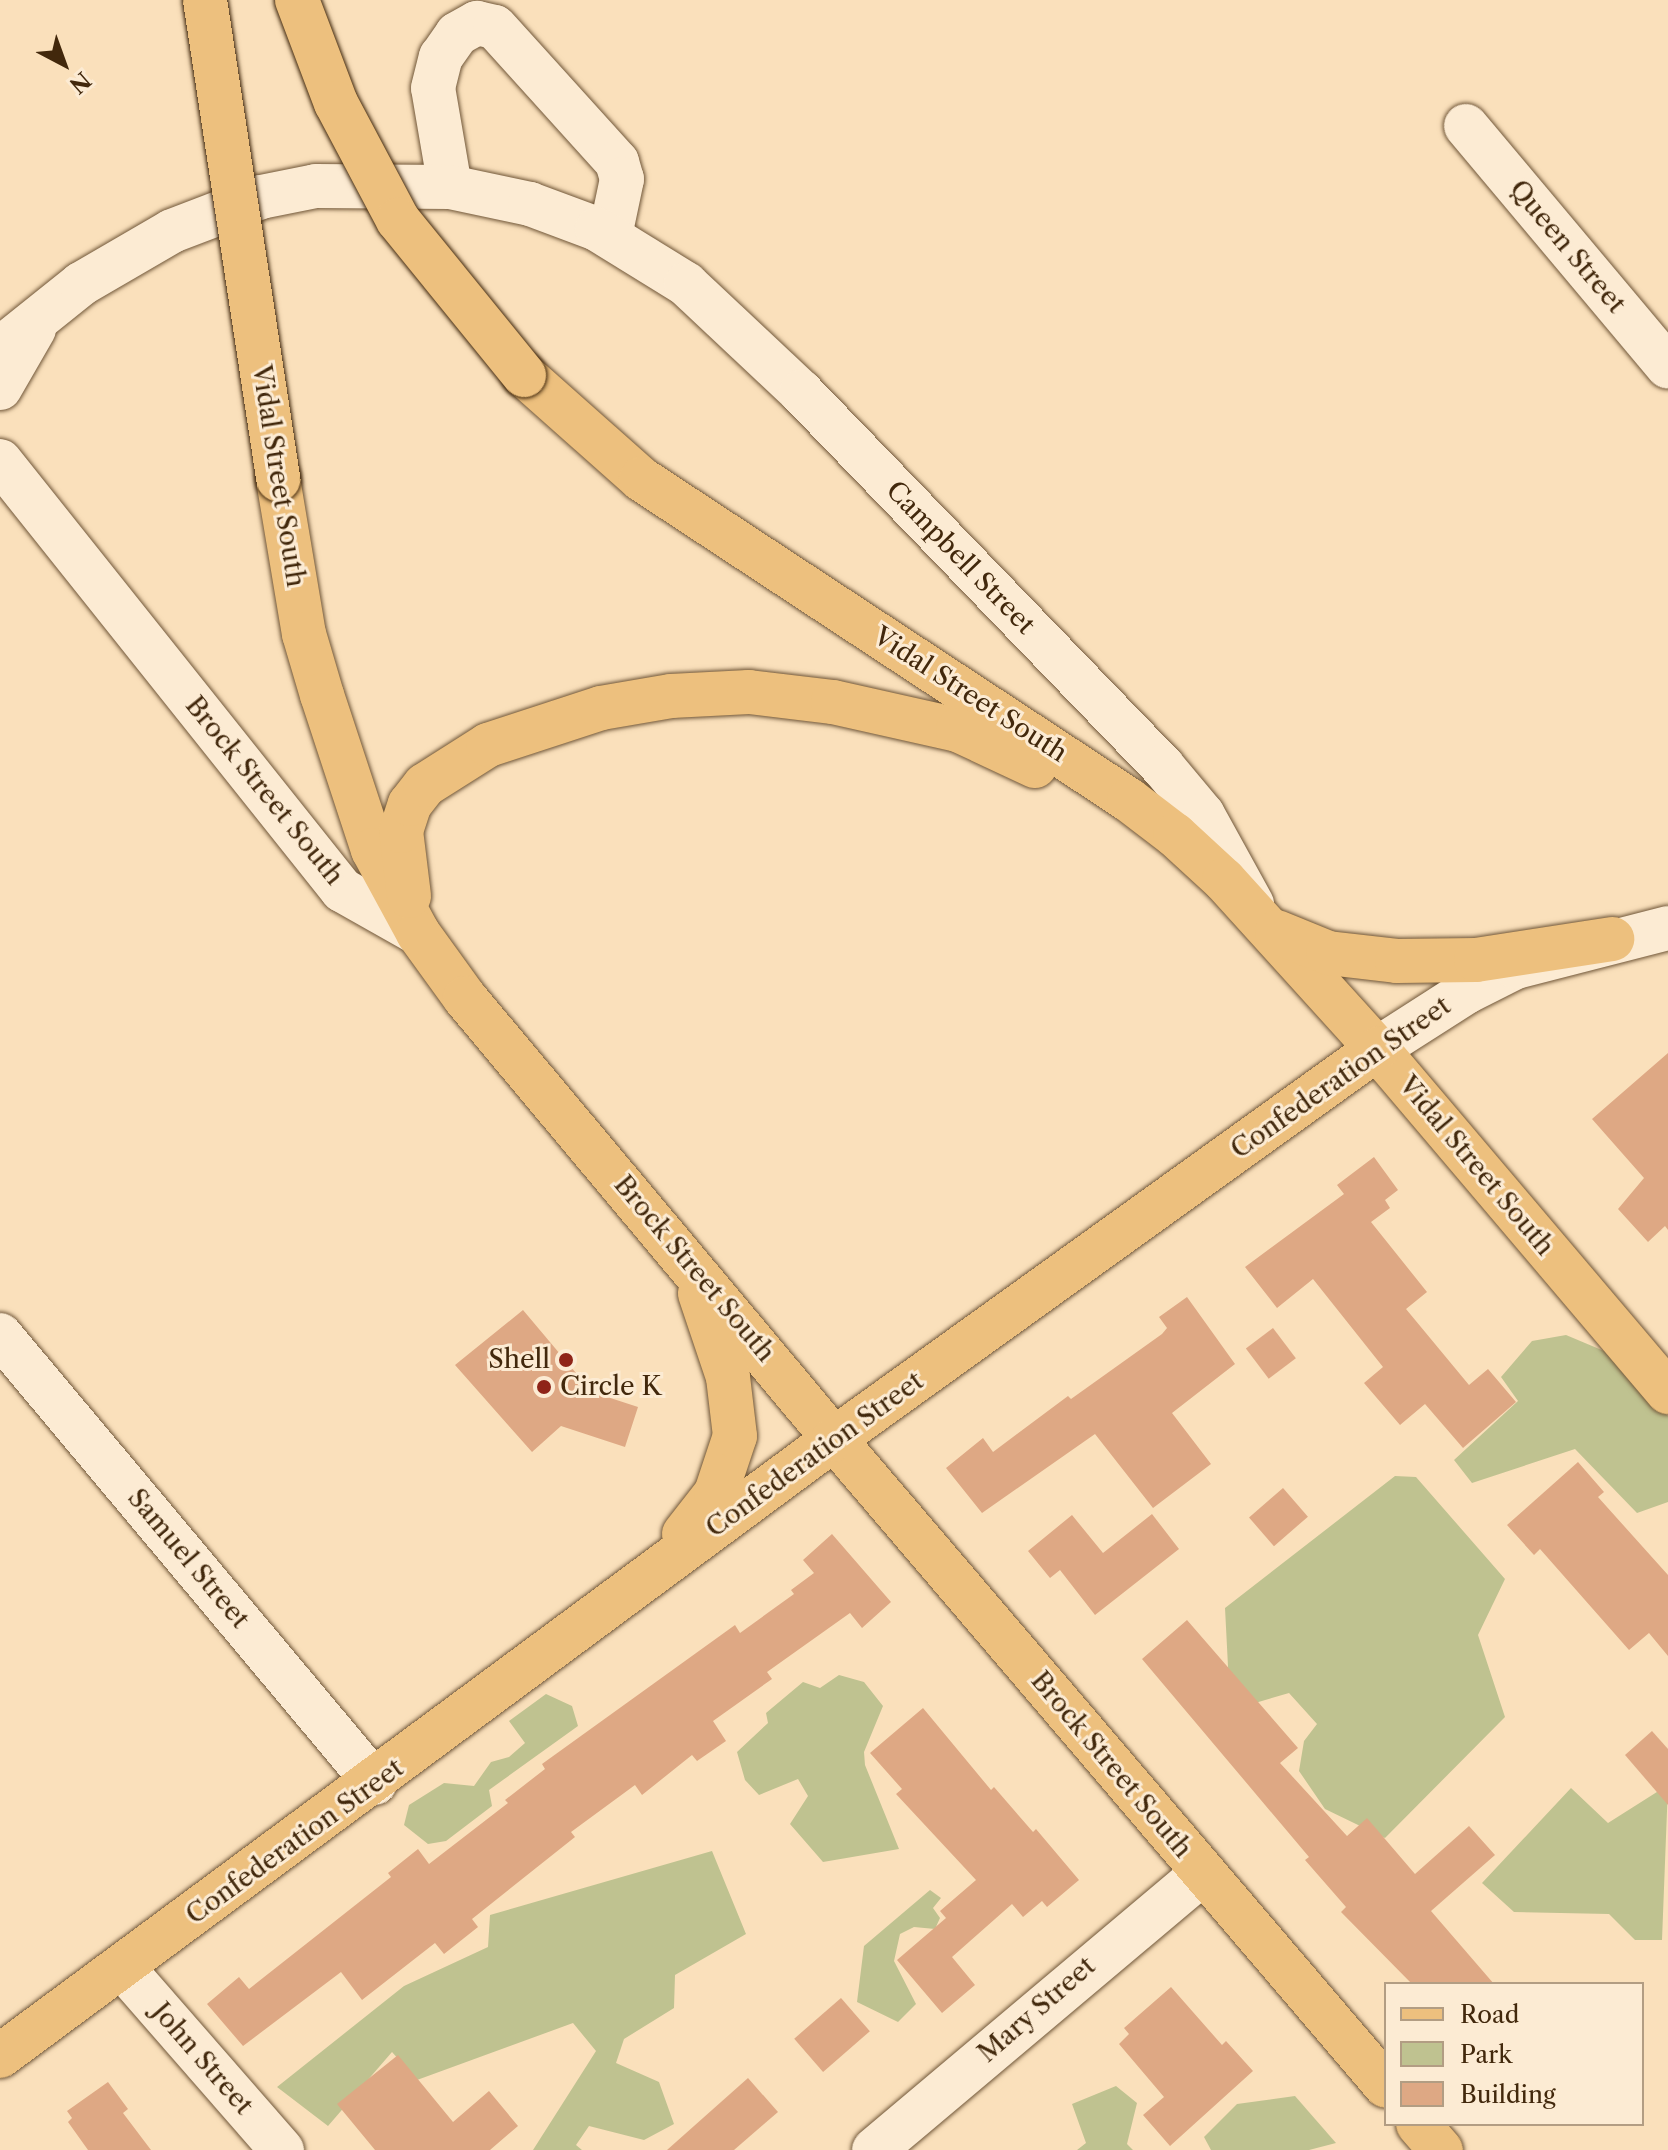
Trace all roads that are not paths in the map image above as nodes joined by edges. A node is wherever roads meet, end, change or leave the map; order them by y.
1 (205, 0) edge
2 (297, 0) edge
3 (1466, 126) dead end
4 (450, 187) junction
5 (610, 236) junction
6 (44, 313) junction
7 (0, 349) edge
8 (1668, 367) edge
9 (0, 388) edge
10 (4, 459) edge
11 (1175, 835) junction
12 (1264, 923) junction
13 (1668, 928) edge
14 (418, 933) junction
15 (1612, 939) junction
16 (1377, 1049) junction
17 (688, 1262) junction
18 (0, 1335) edge
19 (1668, 1392) edge
20 (834, 1439) junction
21 (637, 1586) junction
22 (375, 1783) junction
23 (1203, 1873) junction
24 (123, 1968) junction
25 (0, 2056) edge
26 (1384, 2084) edge
27 (1420, 2126) edge
28 (282, 2150) edge
29 (874, 2150) edge
30 (1441, 2150) edge

1 - 14 main road, Vidal Street South, bridge
2 - 11 main road, Vidal Street South, bridge
3 - 8 street, Queen Street
4 - 5 street, Campbell Street
4 - 5 street
4 - 6 street, Campbell Street
5 - 12 street, Campbell Street
6 - 7 street, Campbell Street
6 - 9 street
10 - 14 street, Brock Street South
11 - 12 main road, Vidal Street South
11 - 14 main road
12 - 15 main road
12 - 16 main road, Vidal Street South
13 - 15 street, Confederation Street
14 - 17 main road, Brock Street South
15 - 16 street, Confederation Street
16 - 19 main road, Vidal Street South
16 - 20 main road, Confederation Street
17 - 20 main road, Brock Street South
17 - 21 main road
18 - 22 street, Samuel Street
20 - 21 main road, Confederation Street
20 - 23 main road, Brock Street South
21 - 22 main road, Confederation Street
22 - 24 main road, Confederation Street
23 - 26 main road, Brock Street South
23 - 29 street, Mary Street
24 - 25 main road, Confederation Street
24 - 28 street, John Street
27 - 30 main road

